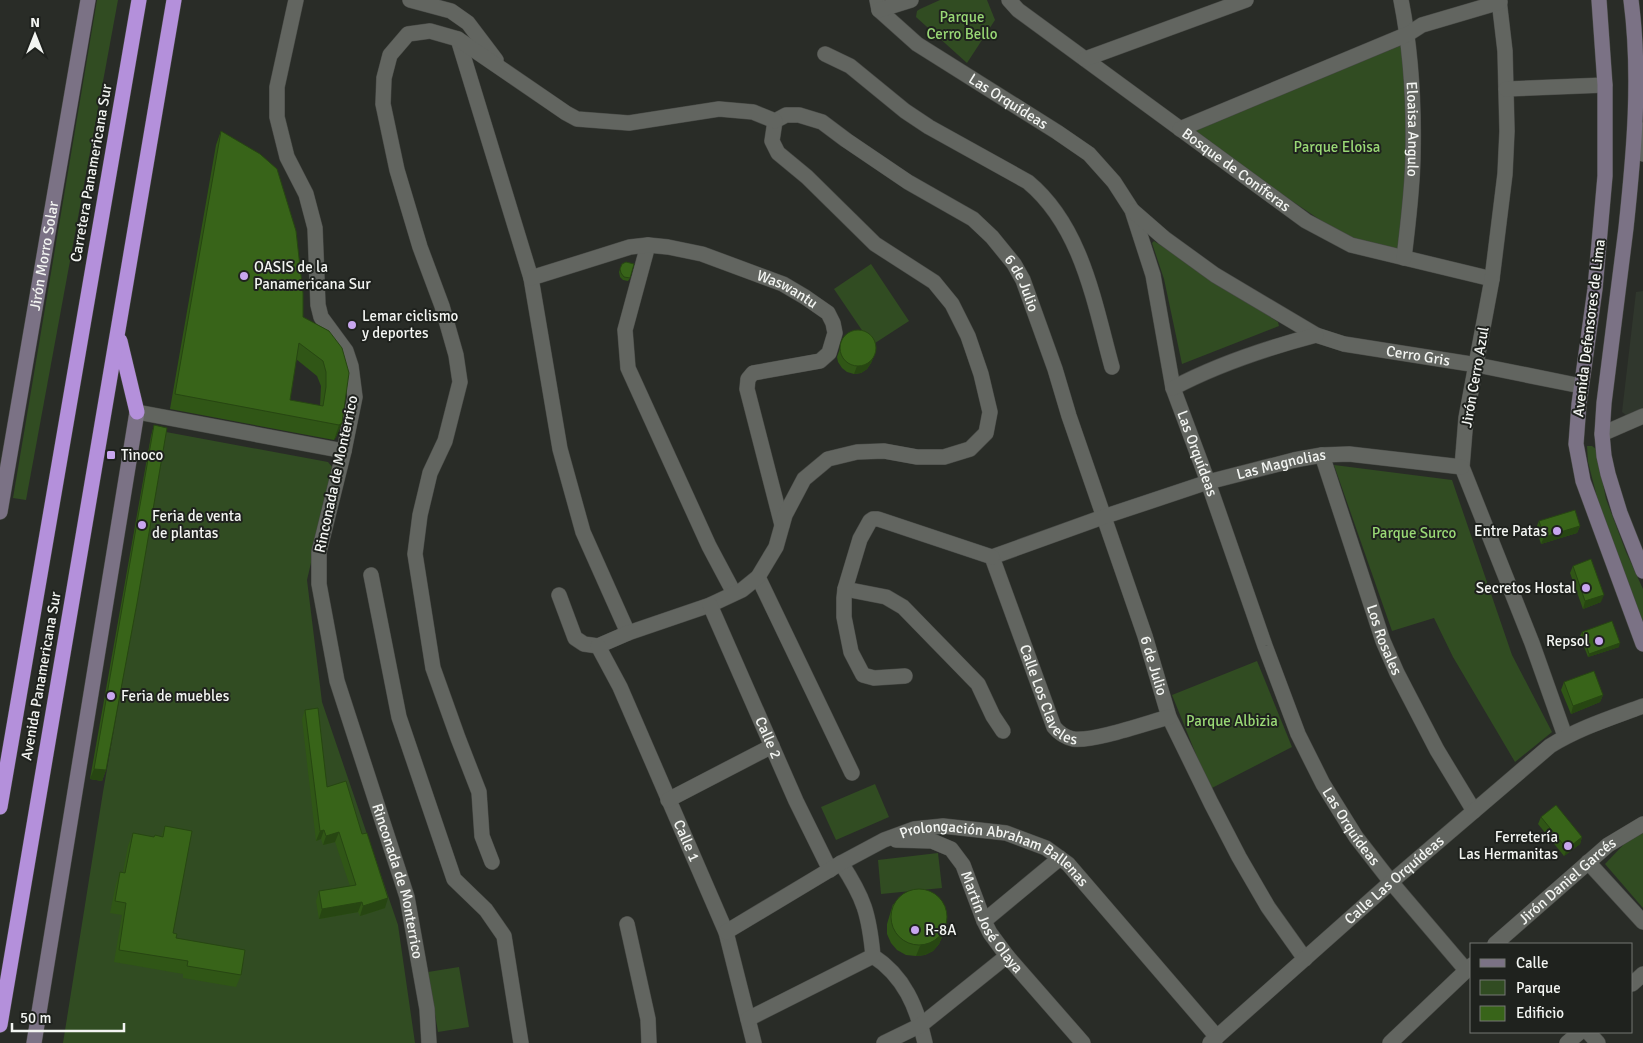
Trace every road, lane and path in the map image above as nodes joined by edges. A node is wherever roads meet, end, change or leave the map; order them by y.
1 (88, 0) edge
2 (139, 0) edge
3 (174, 0) edge
4 (296, 0) edge
5 (410, 0) edge
6 (911, 0) edge
7 (1009, 0) edge
8 (1246, 0) edge
9 (1401, 0) edge
10 (1599, 0) edge
11 (1631, 0) edge
12 (1500, 1) edge
13 (878, 5) edge
14 (1408, 34) junction
15 (458, 39) junction
16 (825, 54) dead end
17 (1084, 59) junction
18 (503, 69) junction
19 (1605, 85) junction
20 (1506, 89) junction
21 (775, 121) junction
22 (1635, 124) junction
23 (1180, 129) junction
24 (1643, 154) edge
25 (1132, 210) junction
26 (648, 245) junction
27 (1404, 258) junction
28 (531, 278) junction
29 (1492, 279) junction
30 (118, 334) junction
31 (1316, 335) junction
32 (78, 353) joint
33 (1477, 365) junction
34 (1112, 367) dead end
35 (1581, 386) junction
36 (1173, 388) junction
37 (137, 412) junction
38 (1643, 416) edge
39 (1602, 434) junction
40 (6, 436) edge
41 (344, 451) junction
42 (1322, 455) junction
43 (1462, 467) junction
44 (1208, 482) junction
45 (0, 512) edge
46 (1103, 517) junction
47 (782, 525) junction
48 (992, 557) junction
49 (1643, 571) edge
50 (371, 575) dead end
51 (758, 576) junction
52 (844, 589) junction
53 (734, 593) junction
54 (559, 595) dead end
55 (710, 605) junction
56 (628, 633) junction
57 (1643, 644) edge
58 (598, 646) junction
59 (905, 676) dead end
60 (1643, 706) edge
61 (1169, 717) junction
62 (1003, 731) dead end
63 (1565, 736) junction
64 (772, 746) junction
65 (852, 773) dead end
66 (668, 800) junction
67 (0, 807) edge
68 (1474, 811) junction
69 (1643, 824) edge
70 (884, 840) junction
71 (1060, 858) junction
72 (492, 862) dead end
73 (1588, 862) junction
74 (836, 866) junction
75 (1391, 882) junction
76 (984, 921) junction
77 (1643, 922) edge
78 (627, 924) dead end
79 (726, 932) junction
80 (1496, 943) edge
81 (873, 956) junction
82 (1007, 956) junction
83 (1305, 959) junction
84 (1469, 967) edge
85 (1643, 974) edge
86 (1633, 983) edge
87 (748, 1019) junction
88 (0, 1025) edge
89 (921, 1025) junction
90 (1579, 1033) edge
91 (1589, 1033) edge
92 (1214, 1040) edge
93 (34, 1043) edge
94 (429, 1043) edge
95 (521, 1043) edge
96 (649, 1043) edge
97 (754, 1043) edge
98 (884, 1043) edge
99 (925, 1043) edge
100 (1083, 1043) edge
101 (1390, 1043) edge
102 (1568, 1043) edge
103 (1598, 1043) edge

1 - 40 main road, Jirón Morro Solar
2 - 32 highway, Carretera Panamericana Sur
3 - 30 highway
4 - 41 street, Rinconada de Monterrico
5 - 18 street
6 - 13 street
7 - 17 street, Bosque de Coníferas
8 - 17 street
9 - 14 street, Eloaisa Angulo
10 - 19 main road, Avenida Defensores de Lima
11 - 22 main road, Avenida Defensores de Lima
12 - 14 street
12 - 20 street, Jirón Cerro Azul
13 - 25 street, Las Orquídeas
14 - 23 street
14 - 27 street, Eloaisa Angulo
15 - 18 street
15 - 28 street
15 - 72 street
16 - 34 street
17 - 23 street, Bosque de Coníferas
18 - 21 street
19 - 20 street
19 - 35 main road, Avenida Defensores de Lima
20 - 29 street, Jirón Cerro Azul
21 - 46 street, 6 de Julio
21 - 47 street
22 - 24 street
22 - 39 main road, Avenida Defensores de Lima
23 - 27 street, Bosque de Coníferas
25 - 31 street, Cerro Gris
25 - 36 street, Las Orquídeas
26 - 28 street, Waswantu
26 - 47 street, Waswantu
26 - 53 street
27 - 29 street, Bosque de Coníferas
28 - 56 street
29 - 33 street, Jirón Cerro Azul
30 - 37 highway
30 - 88 highway, Avenida Panamericana Sur
31 - 33 street, Cerro Gris
31 - 36 street
32 - 67 highway, Avenida Panamericana Sur
33 - 35 street, Cerro Gris
33 - 43 street, Jirón Cerro Azul
35 - 57 main road, Avenida Defensores de Lima
36 - 44 street, Las Orquídeas
37 - 41 street
37 - 93 main road
38 - 39 street
39 - 49 main road, Avenida Defensores de Lima
40 - 45 main road, Jirón Morro Solar
41 - 94 street, Rinconada de Monterrico
42 - 43 street, Las Magnolias
42 - 44 street, Las Magnolias
42 - 68 street, Los Rosales
43 - 63 street, Jirón Cerro Azul
44 - 46 street, Las Magnolias
44 - 75 street, Las Orquídeas
46 - 48 street, Las Magnolias
46 - 61 street, 6 de Julio
47 - 51 street
48 - 52 street
48 - 61 street, Calle Los Claveles
50 - 95 street
51 - 53 street
51 - 65 street
52 - 59 street
52 - 62 street
53 - 55 street
54 - 58 street
55 - 56 street
55 - 64 street, Calle 2
56 - 58 street
58 - 66 street, Calle 1
60 - 63 street, Calle Las Orquídeas
61 - 83 street, 6 de Julio
63 - 68 street, Calle Las Orquídeas
64 - 66 street
64 - 74 street, Calle 2
66 - 79 street, Calle 1
68 - 75 street, Calle Las Orquídeas
69 - 73 street, Jirón Daniel Garcés
70 - 71 street, Prolongación Abraham Ballenas
70 - 74 street, Prolongación Abraham Ballenas
70 - 76 street, Martín José Olaya
71 - 76 street
71 - 92 street, Prolongación Abraham Ballenas
73 - 77 street
73 - 80 street, Jirón Daniel Garcés
74 - 79 street, Prolongación Abraham Ballenas
74 - 81 street, Calle 2
75 - 83 street, Calle Las Orquídeas
75 - 84 street, Las Orquídeas
76 - 82 street, Martín José Olaya
78 - 96 street
79 - 87 street, Calle 1
81 - 87 street
81 - 89 street
82 - 89 street
82 - 100 street, Martín José Olaya
83 - 92 street, Calle Las Orquídeas
84 - 101 street
85 - 86 street
87 - 97 street, Calle 1
89 - 98 street
89 - 99 street
90 - 102 street
91 - 103 street

